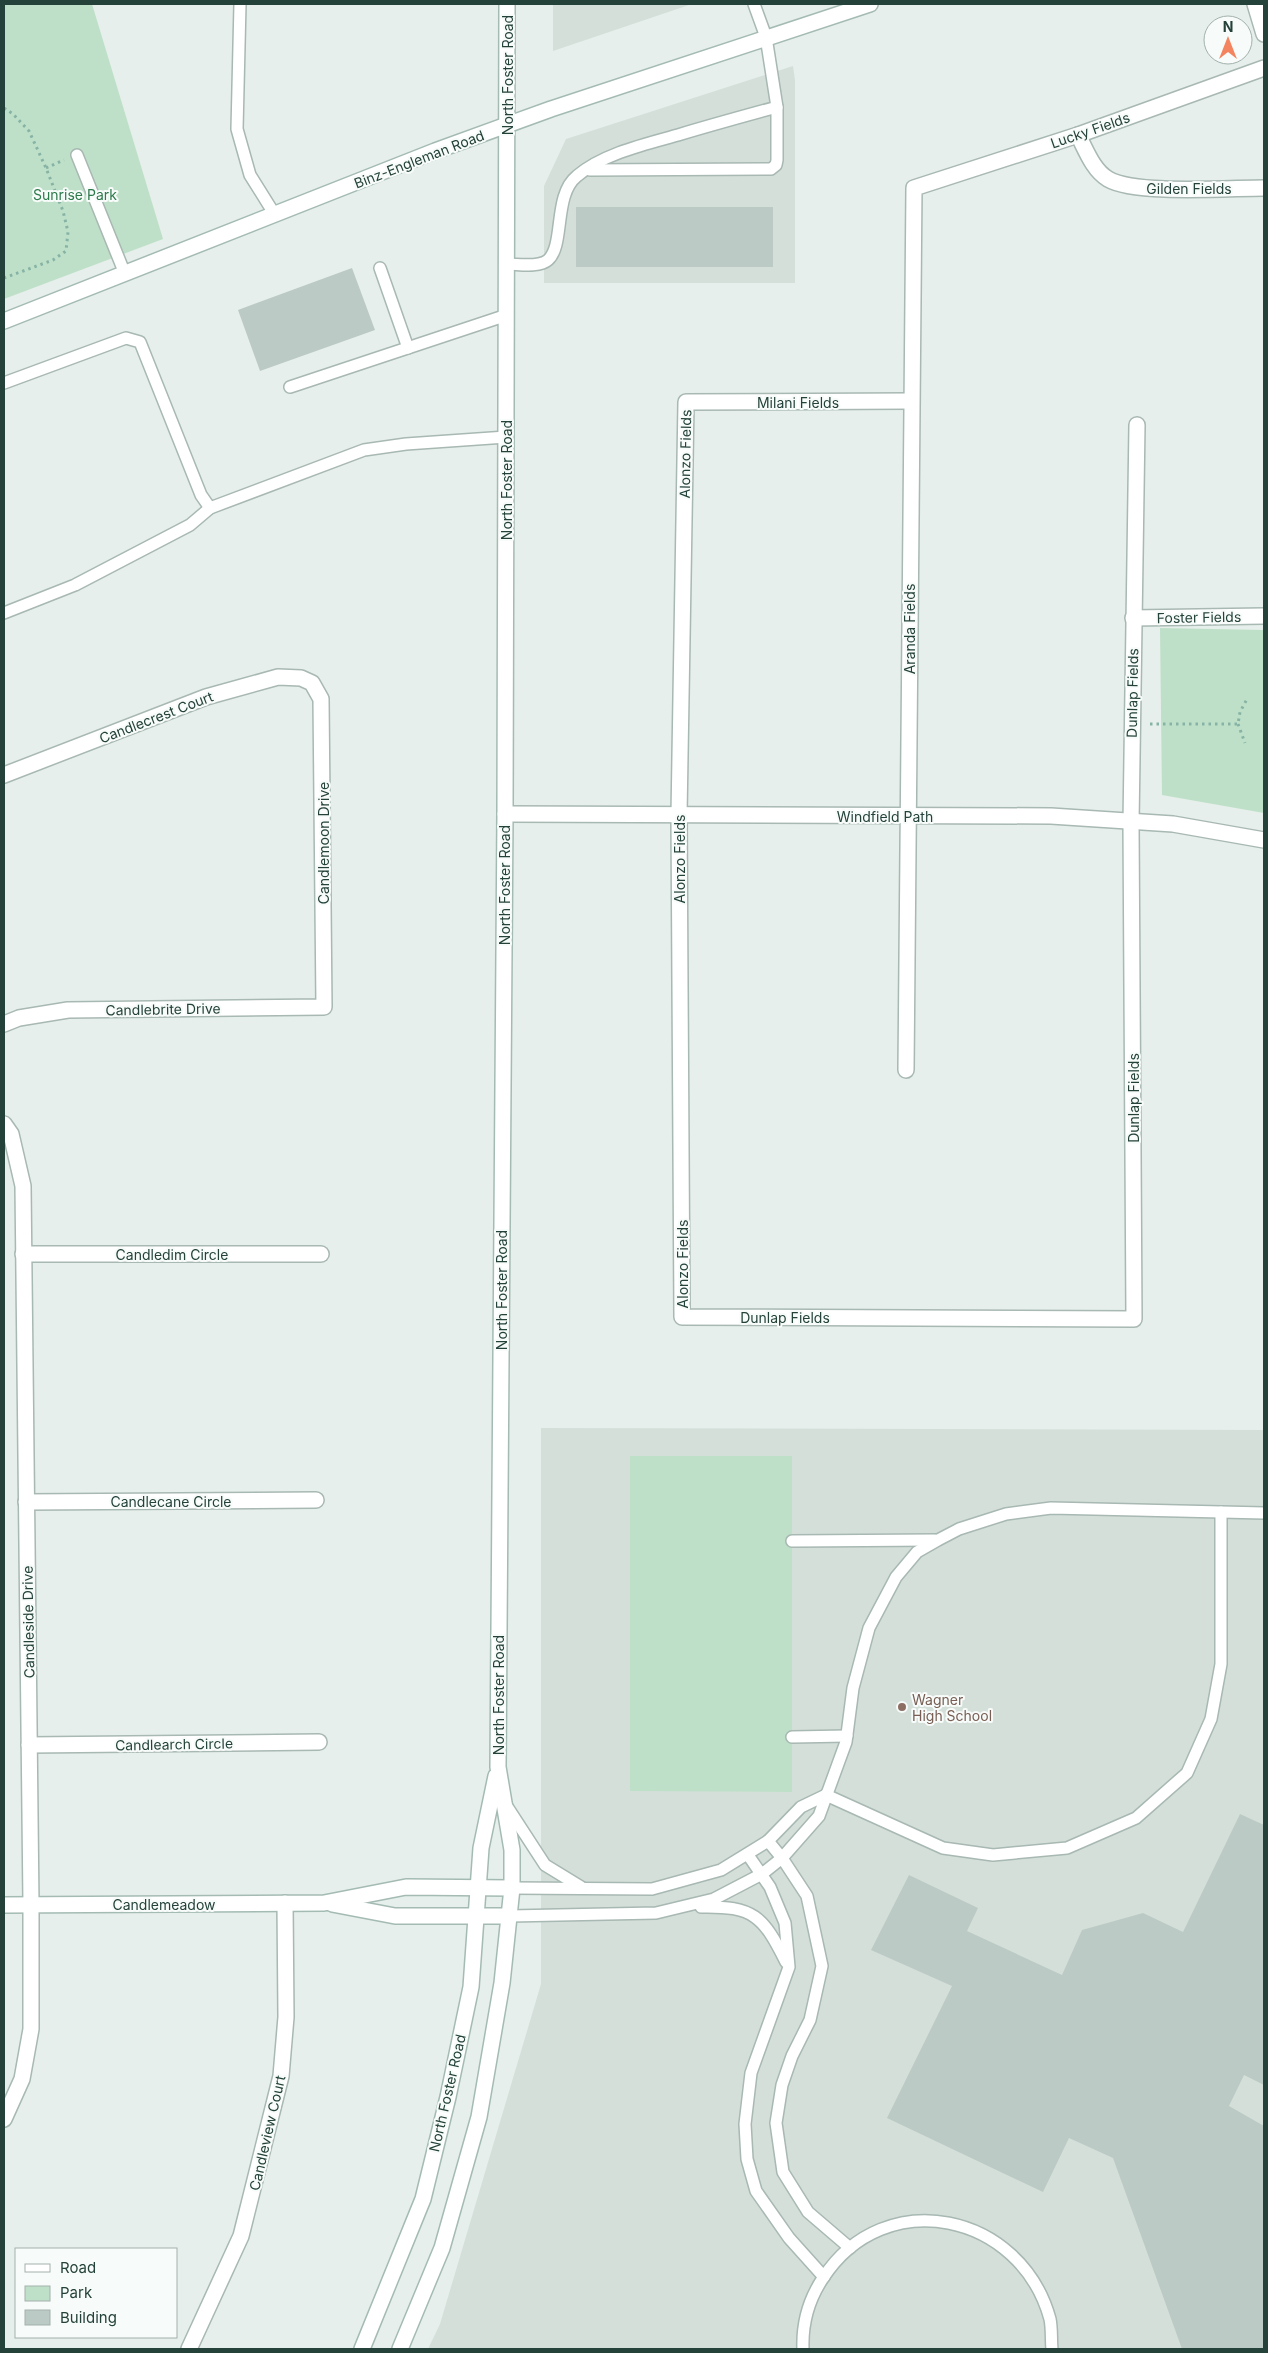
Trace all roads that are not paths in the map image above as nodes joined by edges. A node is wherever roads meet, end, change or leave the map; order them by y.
1 (240, 4) edge
2 (507, 4) edge
3 (754, 4) edge
4 (870, 4) edge
5 (1255, 4) edge
6 (1264, 34) edge
7 (766, 37) junction
8 (1264, 68) edge
9 (777, 107) junction
10 (507, 125) junction
11 (1078, 135) junction
12 (77, 155) dead end
13 (586, 170) junction
14 (914, 188) joint
15 (1264, 188) edge
16 (275, 215) junction
17 (507, 264) junction
18 (380, 268) dead end
19 (125, 274) junction
20 (507, 315) junction
21 (4, 321) edge
22 (408, 348) junction
23 (4, 383) edge
24 (290, 387) dead end
25 (910, 401) junction
26 (686, 402) joint
27 (1136, 425) dead end
28 (506, 438) junction
29 (210, 508) junction
30 (4, 613) edge
31 (1264, 616) edge
32 (1133, 618) junction
33 (312, 683) joint
34 (4, 775) edge
35 (505, 814) junction
36 (679, 815) junction
37 (908, 815) junction
38 (1131, 823) junction
39 (1264, 840) edge
40 (324, 1006) joint
41 (4, 1024) edge
42 (906, 1070) dead end
43 (4, 1124) edge
44 (23, 1254) junction
45 (321, 1254) dead end
46 (682, 1317) joint
47 (316, 1500) dead end
48 (26, 1502) junction
49 (1221, 1512) junction
50 (1264, 1513) edge
51 (938, 1540) junction
52 (792, 1541) dead end
53 (847, 1736) junction
54 (792, 1737) dead end
55 (319, 1742) dead end
56 (30, 1745) junction
57 (498, 1767) junction
58 (826, 1795) junction
59 (504, 1801) junction
60 (768, 1840) junction
61 (748, 1855) junction
62 (782, 1858) junction
63 (762, 1874) junction
64 (478, 1887) junction
65 (512, 1888) junction
66 (583, 1888) junction
67 (285, 1903) junction
68 (324, 1903) junction
69 (32, 1904) junction
70 (4, 1905) edge
71 (677, 1908) junction
72 (510, 1916) junction
73 (477, 1917) junction
74 (789, 1967) junction
75 (4, 2119) edge
76 (850, 2248) junction
77 (824, 2276) junction
78 (189, 2349) edge
79 (362, 2349) edge
80 (400, 2349) edge
81 (803, 2349) edge
82 (1052, 2349) edge

1 - 16 lane
2 - 10 street, North Foster Road
3 - 7 lane
4 - 7 street, Binz-Engleman Road
5 - 6 street
7 - 9 lane
7 - 10 street, Binz-Engleman Road
8 - 11 street, Lucky Fields
9 - 13 lane
9 - 13 lane
10 - 16 street, Binz-Engleman Road
10 - 17 street, North Foster Road
11 - 14 street, Lucky Fields
11 - 15 street, Gilden Fields
12 - 19 lane
13 - 17 lane
14 - 25 street, Aranda Fields
16 - 19 street, Binz-Engleman Road
17 - 20 street, North Foster Road
18 - 22 lane
19 - 21 street, Binz-Engleman Road
20 - 22 lane
20 - 28 street, North Foster Road
22 - 24 lane
23 - 29 lane
25 - 26 street, Milani Fields
25 - 37 street, Aranda Fields
26 - 36 street, Alonzo Fields
27 - 32 street, Dunlap Fields
28 - 29 lane
28 - 35 street, North Foster Road
29 - 30 lane
31 - 32 street, Foster Fields
32 - 38 street, Dunlap Fields
33 - 34 street, Candlecrest Court
33 - 40 street, Candlemoon Drive
35 - 36 street, Windfield Path
35 - 57 street, North Foster Road
36 - 37 street, Windfield Path
36 - 46 street, Alonzo Fields
37 - 38 street, Windfield Path
37 - 42 street, Aranda Fields
38 - 39 street, Windfield Path
38 - 46 street, Dunlap Fields
40 - 41 street, Candlebrite Drive
43 - 44 street, Candleside Drive
44 - 45 street, Candledim Circle
44 - 48 street, Candleside Drive
47 - 48 street, Candlecane Circle
48 - 56 street, Candleside Drive
49 - 50 lane
49 - 51 lane
49 - 58 lane
51 - 52 lane
51 - 53 lane
53 - 54 lane
53 - 58 lane
55 - 56 street, Candlearch Circle
56 - 69 street, Candleside Drive
57 - 59 street, North Foster Road
57 - 64 street, North Foster Road
58 - 60 lane
58 - 62 lane
59 - 65 street, North Foster Road
59 - 66 lane
60 - 61 lane
60 - 62 lane
61 - 63 lane
61 - 66 lane
62 - 63 lane
62 - 76 lane
63 - 71 lane
63 - 74 lane
64 - 65 street, Candlemeadow
64 - 68 street, Candlemeadow
64 - 73 street, North Foster Road
65 - 66 lane
65 - 72 street, North Foster Road
67 - 68 street, Candlemeadow
67 - 69 street, Candlemeadow
67 - 78 street, Candleview Court
68 - 73 street, Candlemeadow
69 - 70 street, Candlemeadow
69 - 75 street, Candleside Drive
71 - 72 lane
71 - 74 lane
72 - 73 street, Candlemeadow
72 - 80 street, North Foster Road
73 - 79 street, North Foster Road
74 - 77 lane
76 - 77 lane
76 - 82 lane
77 - 81 lane

